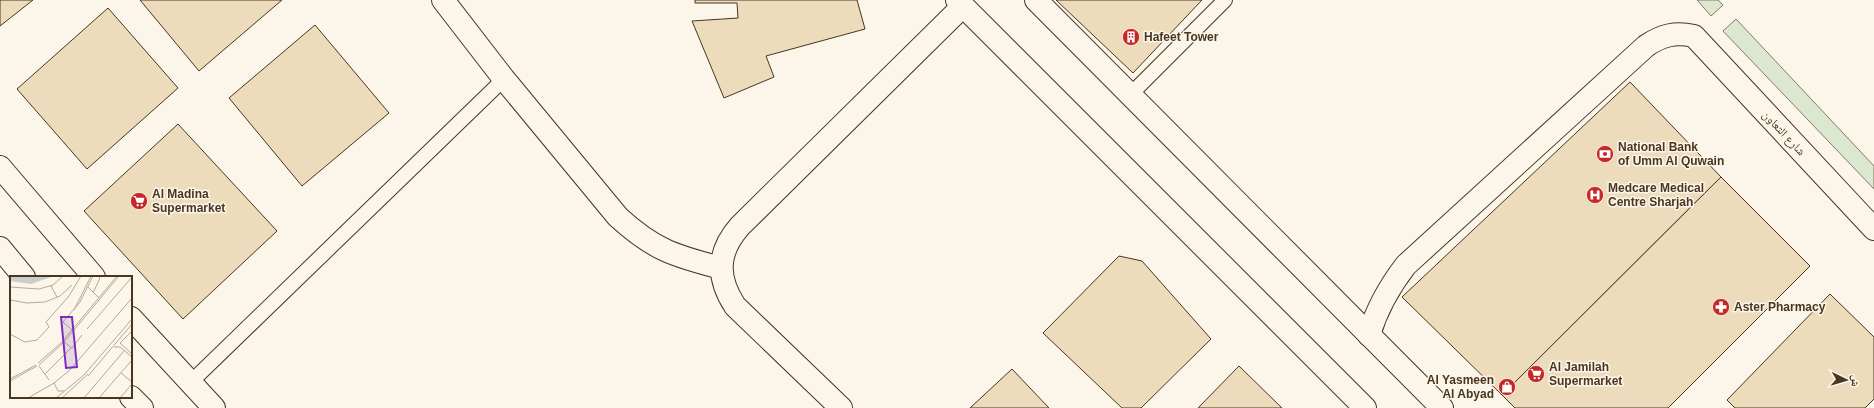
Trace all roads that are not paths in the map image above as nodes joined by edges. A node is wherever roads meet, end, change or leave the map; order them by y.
1 (443, 0) edge
2 (1036, 0) edge
3 (1225, 0) edge
4 (960, 3) edge
5 (504, 79) junction
6 (1130, 95) junction
7 (0, 167) edge
8 (1874, 229) edge
9 (0, 248) edge
10 (721, 268) junction
11 (23, 276) edge
12 (93, 276) edge
13 (132, 319) edge
14 (1369, 335) junction
15 (190, 383) junction
16 (132, 398) edge
17 (142, 408) edge
18 (214, 408) edge
19 (841, 408) edge
20 (1365, 408) edge
21 (1442, 408) edge

1 - 5 street
2 - 6 street
3 - 6 lane
4 - 10 street
4 - 20 street
5 - 10 street
5 - 15 lane
6 - 14 street
7 - 12 street
8 - 14 street, شارع التعاون
9 - 11 street
10 - 19 street
13 - 15 street
14 - 21 street
15 - 18 street
16 - 17 street

